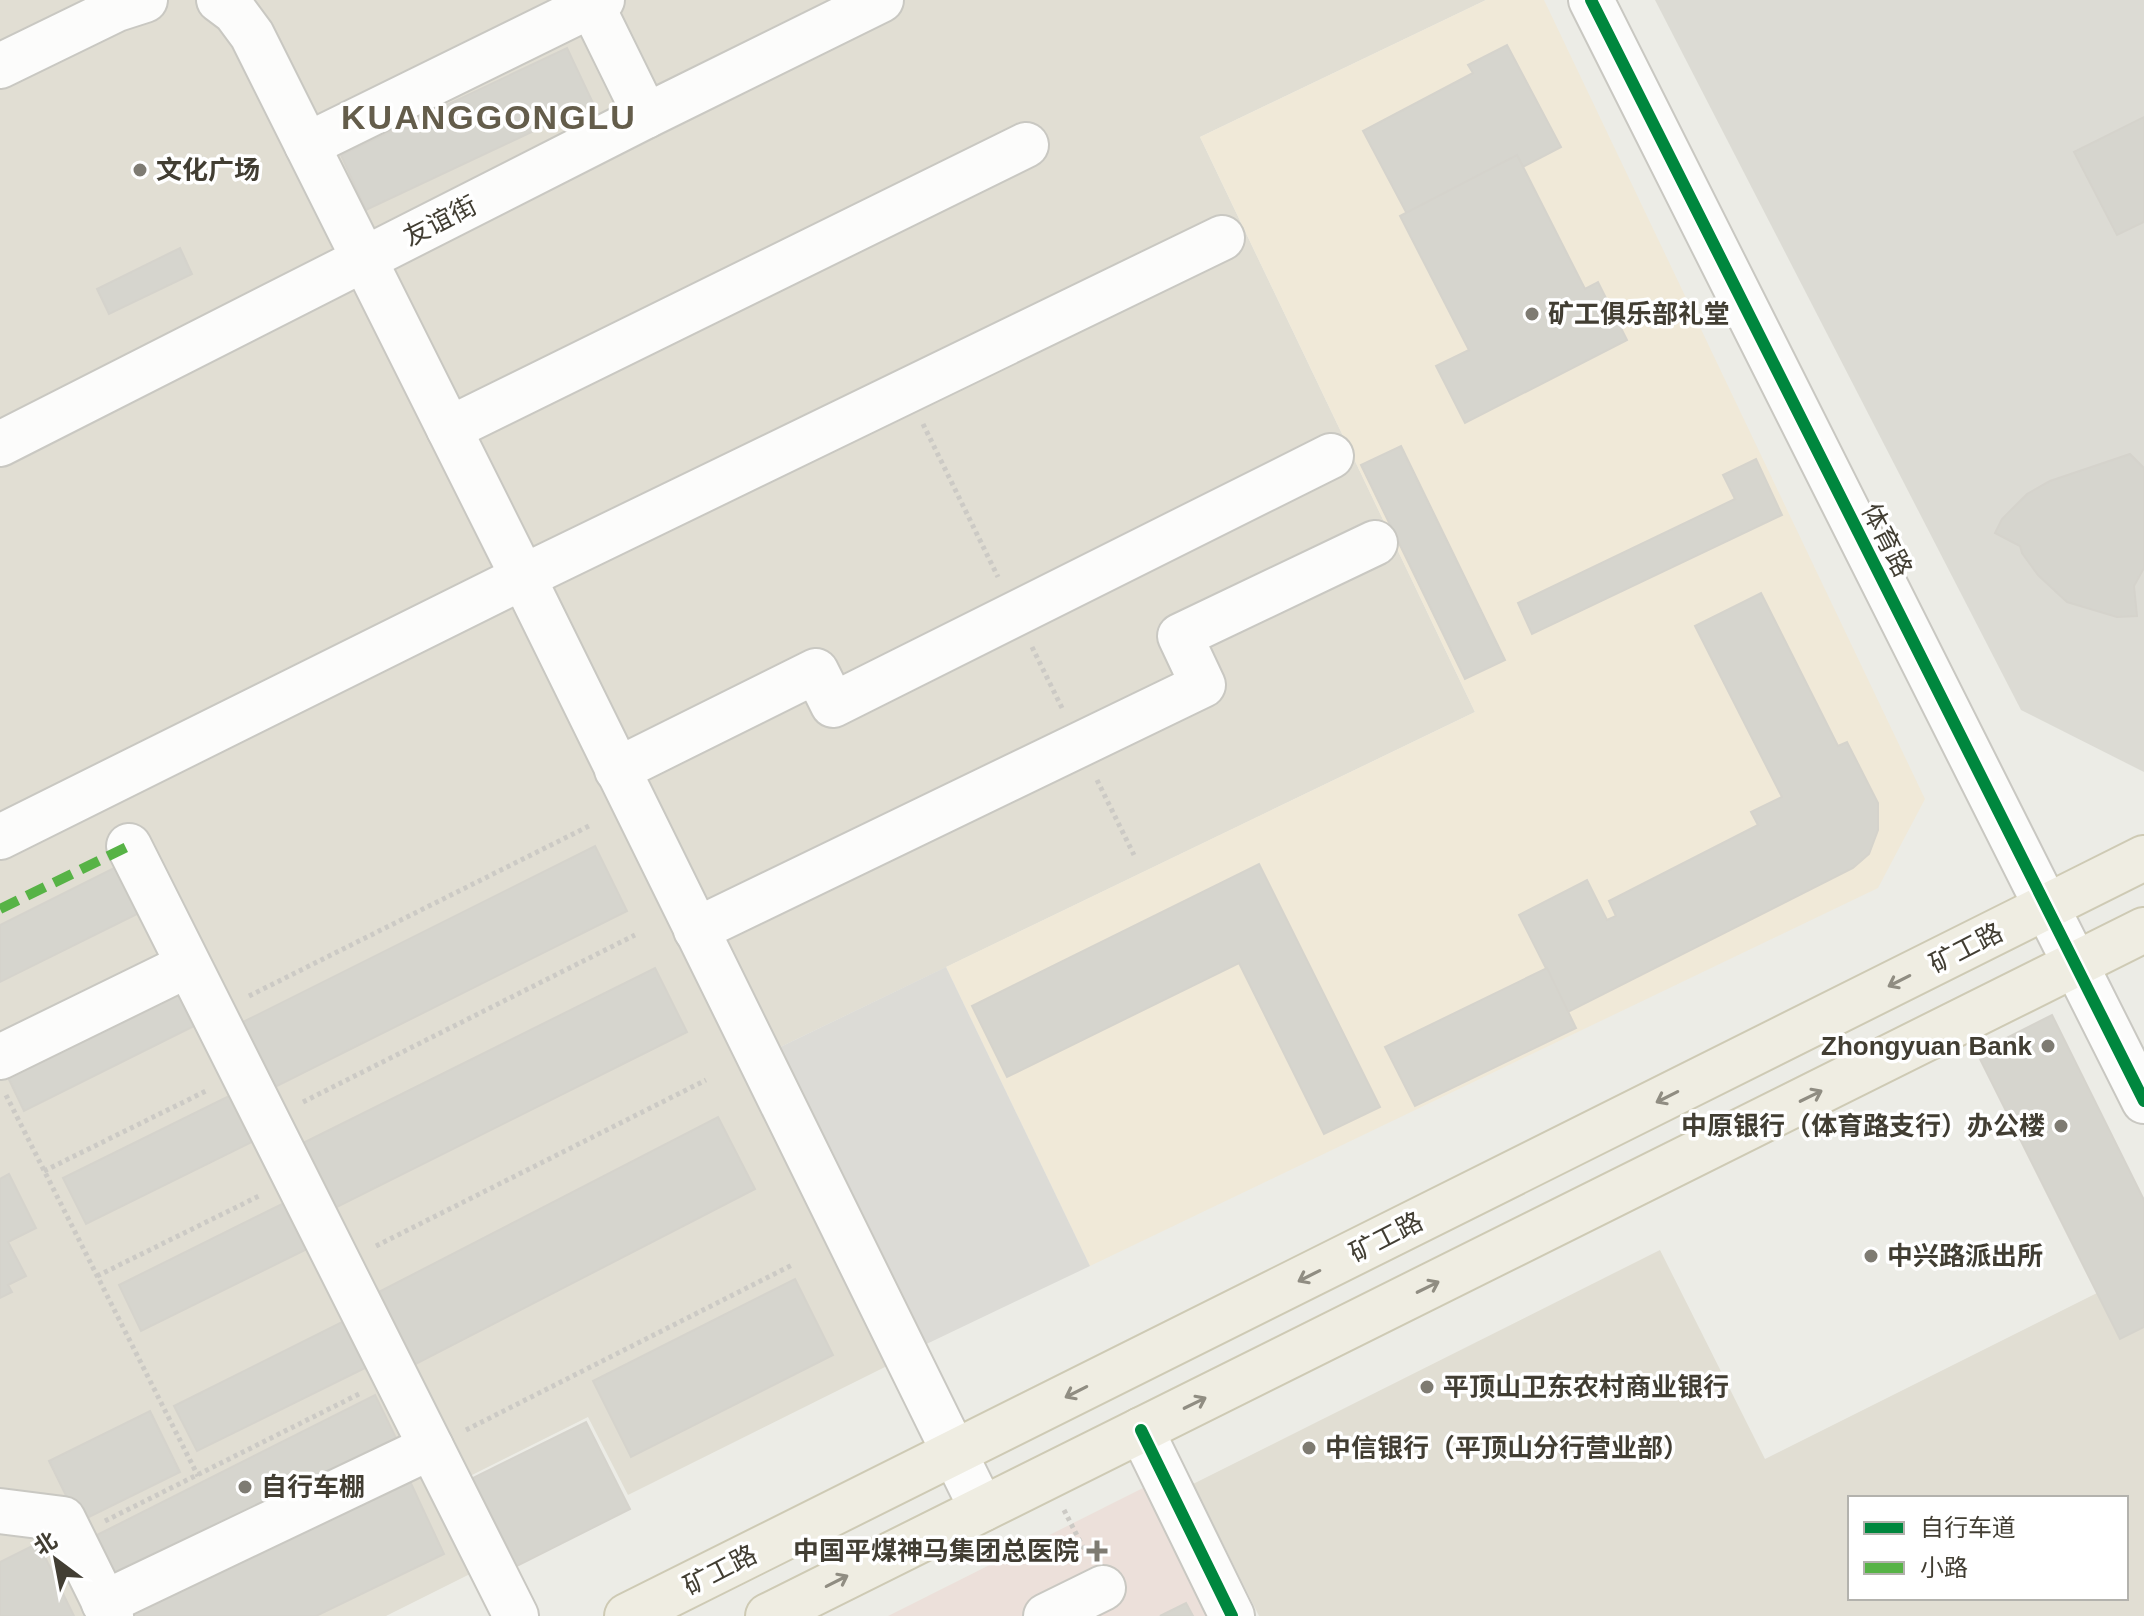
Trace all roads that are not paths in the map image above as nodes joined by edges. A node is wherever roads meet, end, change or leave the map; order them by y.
1 (145, 0) edge
2 (219, 0) edge
3 (881, 0) edge
4 (1591, 0) edge
5 (594, 2) edge
6 (0, 66) edge
7 (646, 116) junction
8 (307, 145) junction
9 (1026, 145) dead end
10 (1222, 238) dead end
11 (364, 260) junction
12 (449, 429) junction
13 (0, 444) edge
14 (1331, 456) dead end
15 (1375, 543) dead end
16 (523, 577) junction
17 (617, 770) junction
18 (0, 837) edge
19 (129, 846) dead end
20 (2144, 858) edge
21 (2047, 907) junction
22 (696, 930) junction
23 (2144, 930) edge
24 (2077, 964) junction
25 (188, 965) junction
26 (0, 1057) edge
27 (2144, 1101) edge
28 (1141, 1430) junction
29 (431, 1447) junction
30 (954, 1453) junction
31 (982, 1509) junction
32 (0, 1511) edge
33 (1103, 1588) road end
34 (107, 1609) edge
35 (516, 1616) edge
36 (627, 1616) edge
37 (768, 1616) edge
38 (1046, 1616) edge
39 (1232, 1616) edge

1 - 6 street
2 - 8 street
3 - 7 street, 友谊街
4 - 21 street, 体育路
5 - 7 street
5 - 8 street
7 - 11 street, 友谊街
8 - 11 street
9 - 12 street
10 - 16 street
11 - 12 street
11 - 13 street, 友谊街
12 - 16 street
14 - 17 street
15 - 22 street
16 - 17 street
16 - 18 street
17 - 22 street
19 - 25 street
20 - 21 main road, 矿工路
21 - 24 street, 体育路
21 -> 30 main road, 矿工路
22 - 30 street
23 - 24 main road
24 - 27 street, 体育路
28 -> 24 main road
25 - 26 street
25 - 29 street
28 - 31 main road
28 - 39 street
29 - 34 street
29 - 35 street
30 - 31 street
30 - 36 main road, 矿工路
37 -> 31 main road
32 - 34 street
33 - 38 street

